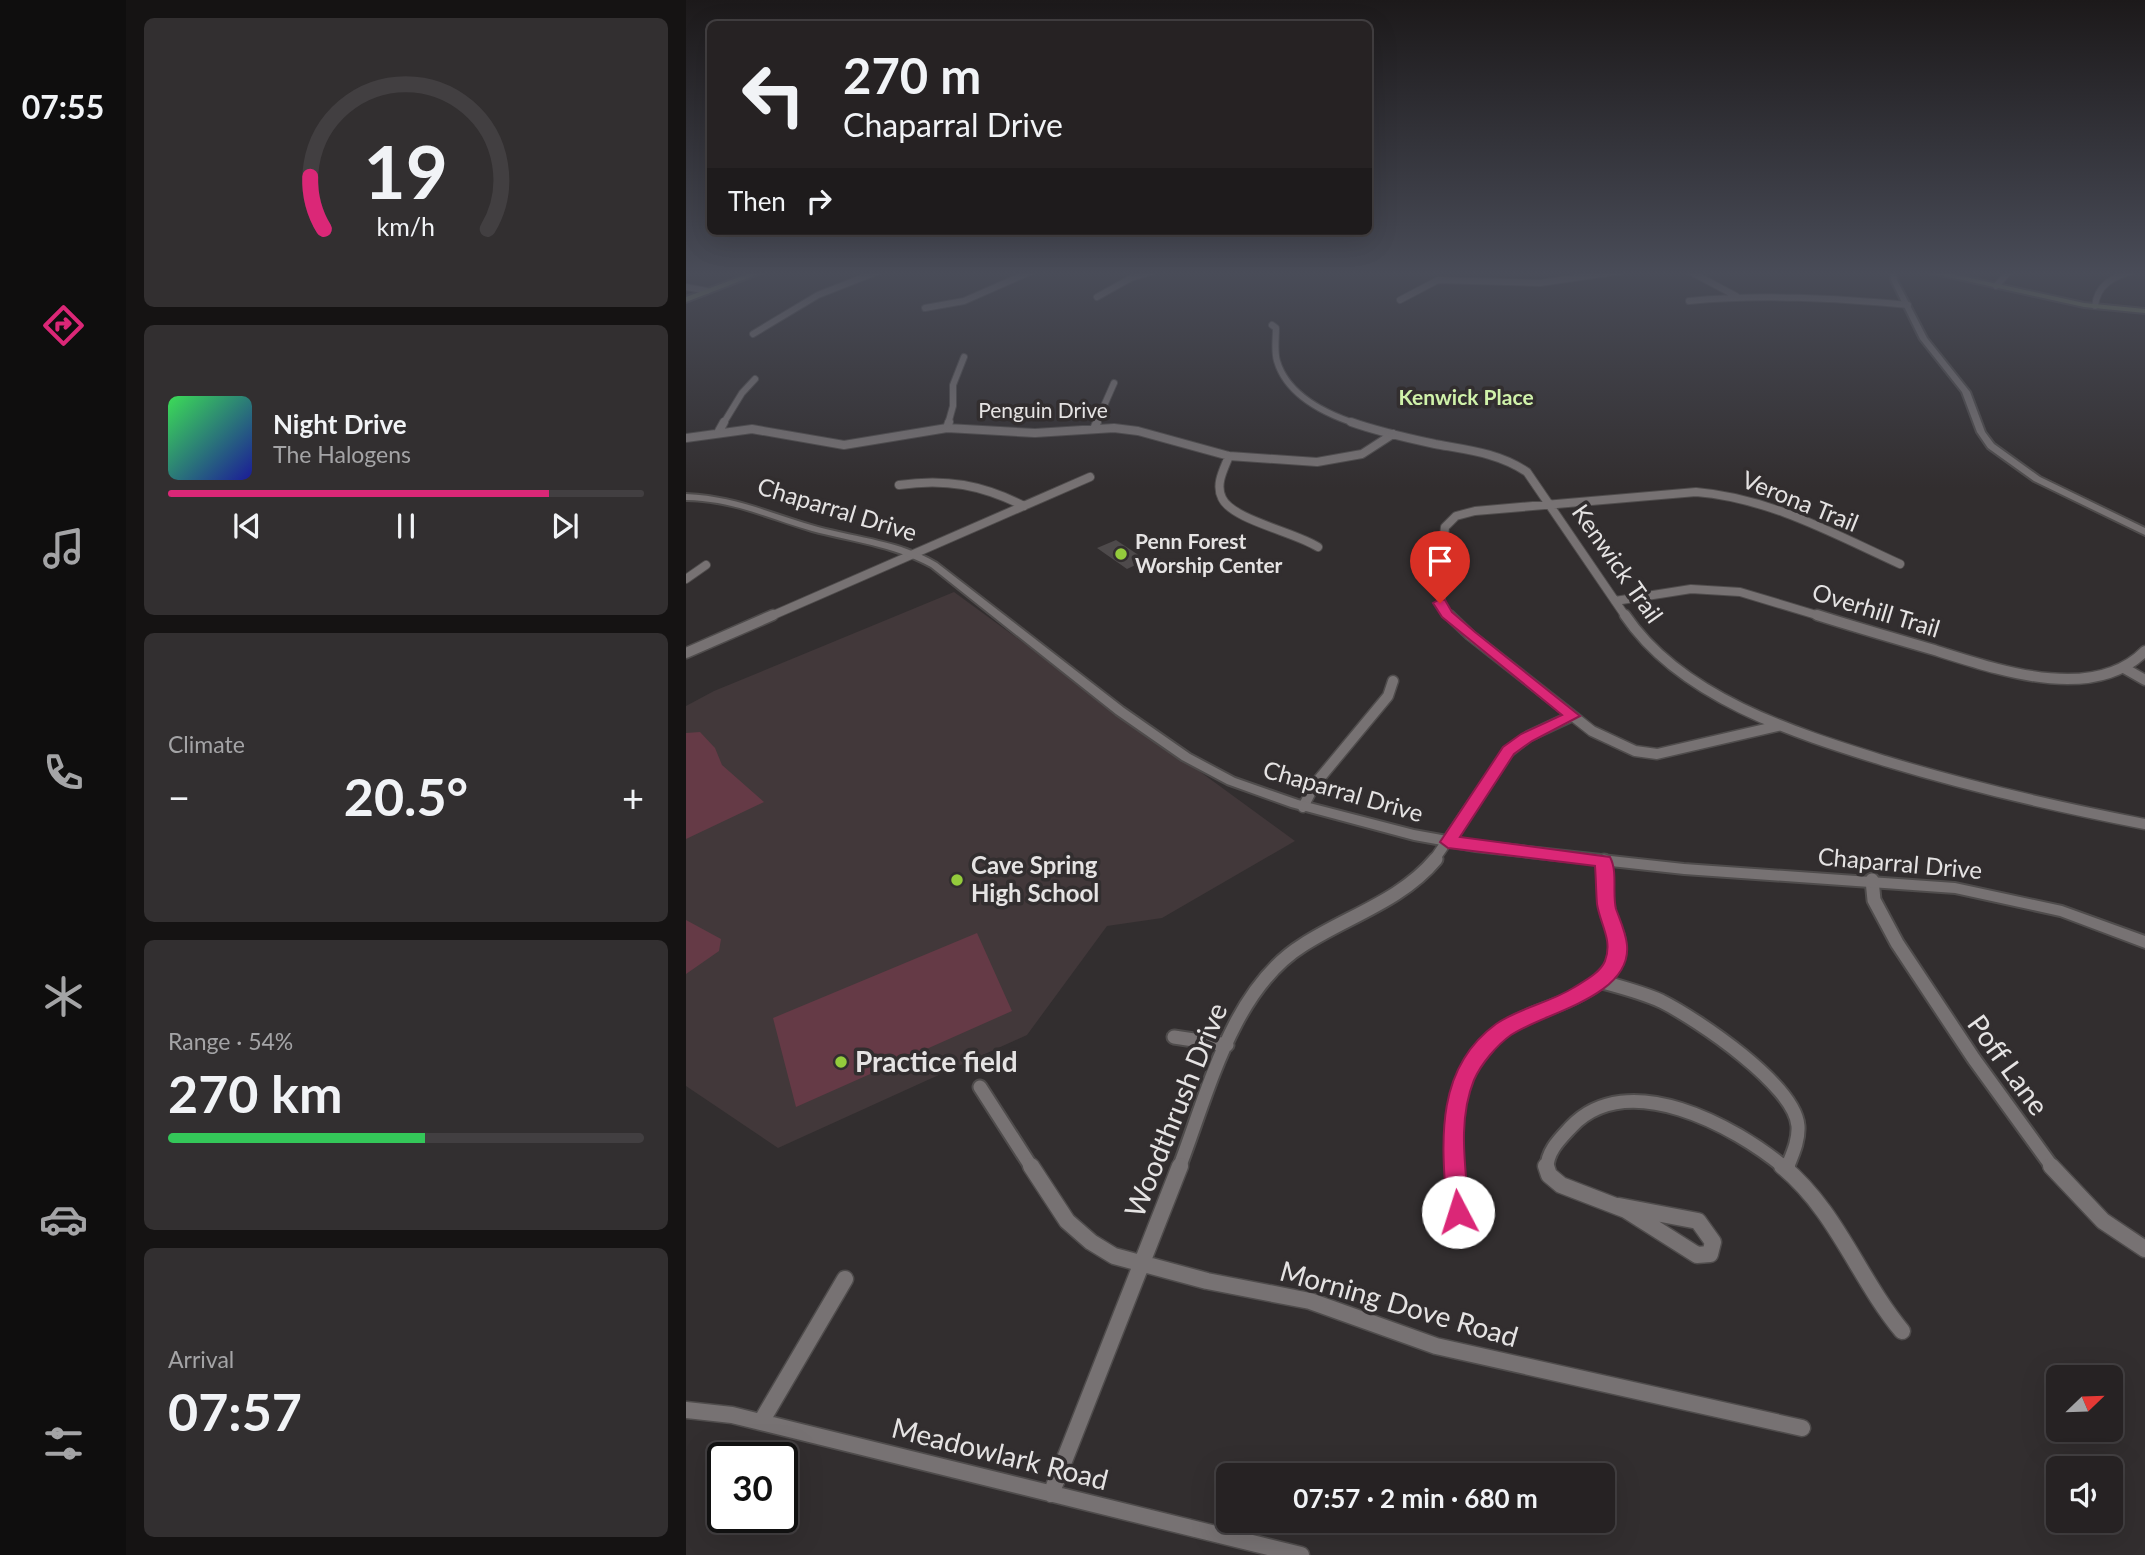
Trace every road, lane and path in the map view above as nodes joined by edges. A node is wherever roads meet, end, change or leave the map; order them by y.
1 (1275, 344) edge
2 (1928, 344) edge
3 (964, 357) dead end
4 (755, 379) dead end
5 (1114, 383) dead end
6 (947, 428) junction
7 (1094, 429) junction
8 (719, 431) junction
9 (1393, 434) junction
10 (686, 438) edge
11 (1229, 456) junction
12 (1090, 477) dead end
13 (899, 485) dead end
14 (686, 497) edge
15 (1550, 505) junction
16 (1024, 506) junction
17 (2145, 532) edge
18 (1318, 547) dead end
19 (914, 554) junction
20 (1900, 564) dead end
21 (706, 565) dead end
22 (686, 579) edge
23 (1615, 601) junction
24 (2145, 651) edge
25 (686, 653) edge
26 (2124, 668) junction
27 (2145, 680) edge
28 (1393, 681) dead end
29 (1572, 716) junction
30 (1778, 726) junction
31 (1303, 807) junction
32 (2145, 824) edge
33 (1448, 842) junction
34 (1604, 861) junction
35 (1872, 880) junction
36 (2145, 942) edge
37 (1599, 981) junction
38 (1174, 1037) dead end
39 (1227, 1045) junction
40 (980, 1087) dead end
41 (1786, 1169) junction
42 (1619, 1206) junction
43 (1458, 1212) dead end
44 (2145, 1249) edge
45 (1142, 1264) junction
46 (845, 1279) dead end
47 (1902, 1331) dead end
48 (686, 1410) edge
49 (761, 1422) junction
50 (1802, 1428) dead end
51 (1051, 1494) junction
52 (1301, 1555) edge

1 - 9 street, Kenwick Trail
2 - 17 street
3 - 6 street
4 - 8 street
5 - 7 street
6 - 7 street, Penguin Drive
6 - 8 street, Penguin Drive
7 - 11 street, Penguin Drive
8 - 10 street, Penguin Drive
9 - 11 street, Penguin Drive
9 - 15 street, Kenwick Trail
11 - 18 street
12 - 16 street
13 - 16 street
14 - 19 street, Chaparral Drive
15 - 20 street, Verona Trail
15 - 23 street, Kenwick Trail
15 - 29 street, Verona Trail
16 - 19 street
19 - 25 street
19 - 31 street, Chaparral Drive
21 - 22 street
23 - 26 street, Overhill Trail
23 - 30 street, Kenwick Trail
24 - 26 street, Overhill Trail
26 - 27 street
28 - 31 street
29 - 30 street, Verona Trail
29 - 33 street, Woodthrush Drive
30 - 32 street, Kenwick Trail
31 - 33 street, Chaparral Drive
33 - 34 street, Chaparral Drive
33 - 39 street, Woodthrush Drive
34 - 35 street, Chaparral Drive
34 - 37 street
35 - 36 street, Chaparral Drive
35 - 44 street, Poff Lane
37 - 41 street
37 - 43 street
38 - 39 street
39 - 45 street, Woodthrush Drive
40 - 45 street, Morning Dove Road
41 - 42 street
41 - 47 street
42 - 42 street
45 - 50 street, Morning Dove Road
45 - 51 street, Woodthrush Drive
46 - 49 street
48 - 49 street, Meadowlark Road
49 - 51 street, Meadowlark Road
51 - 52 street, Meadowlark Road

